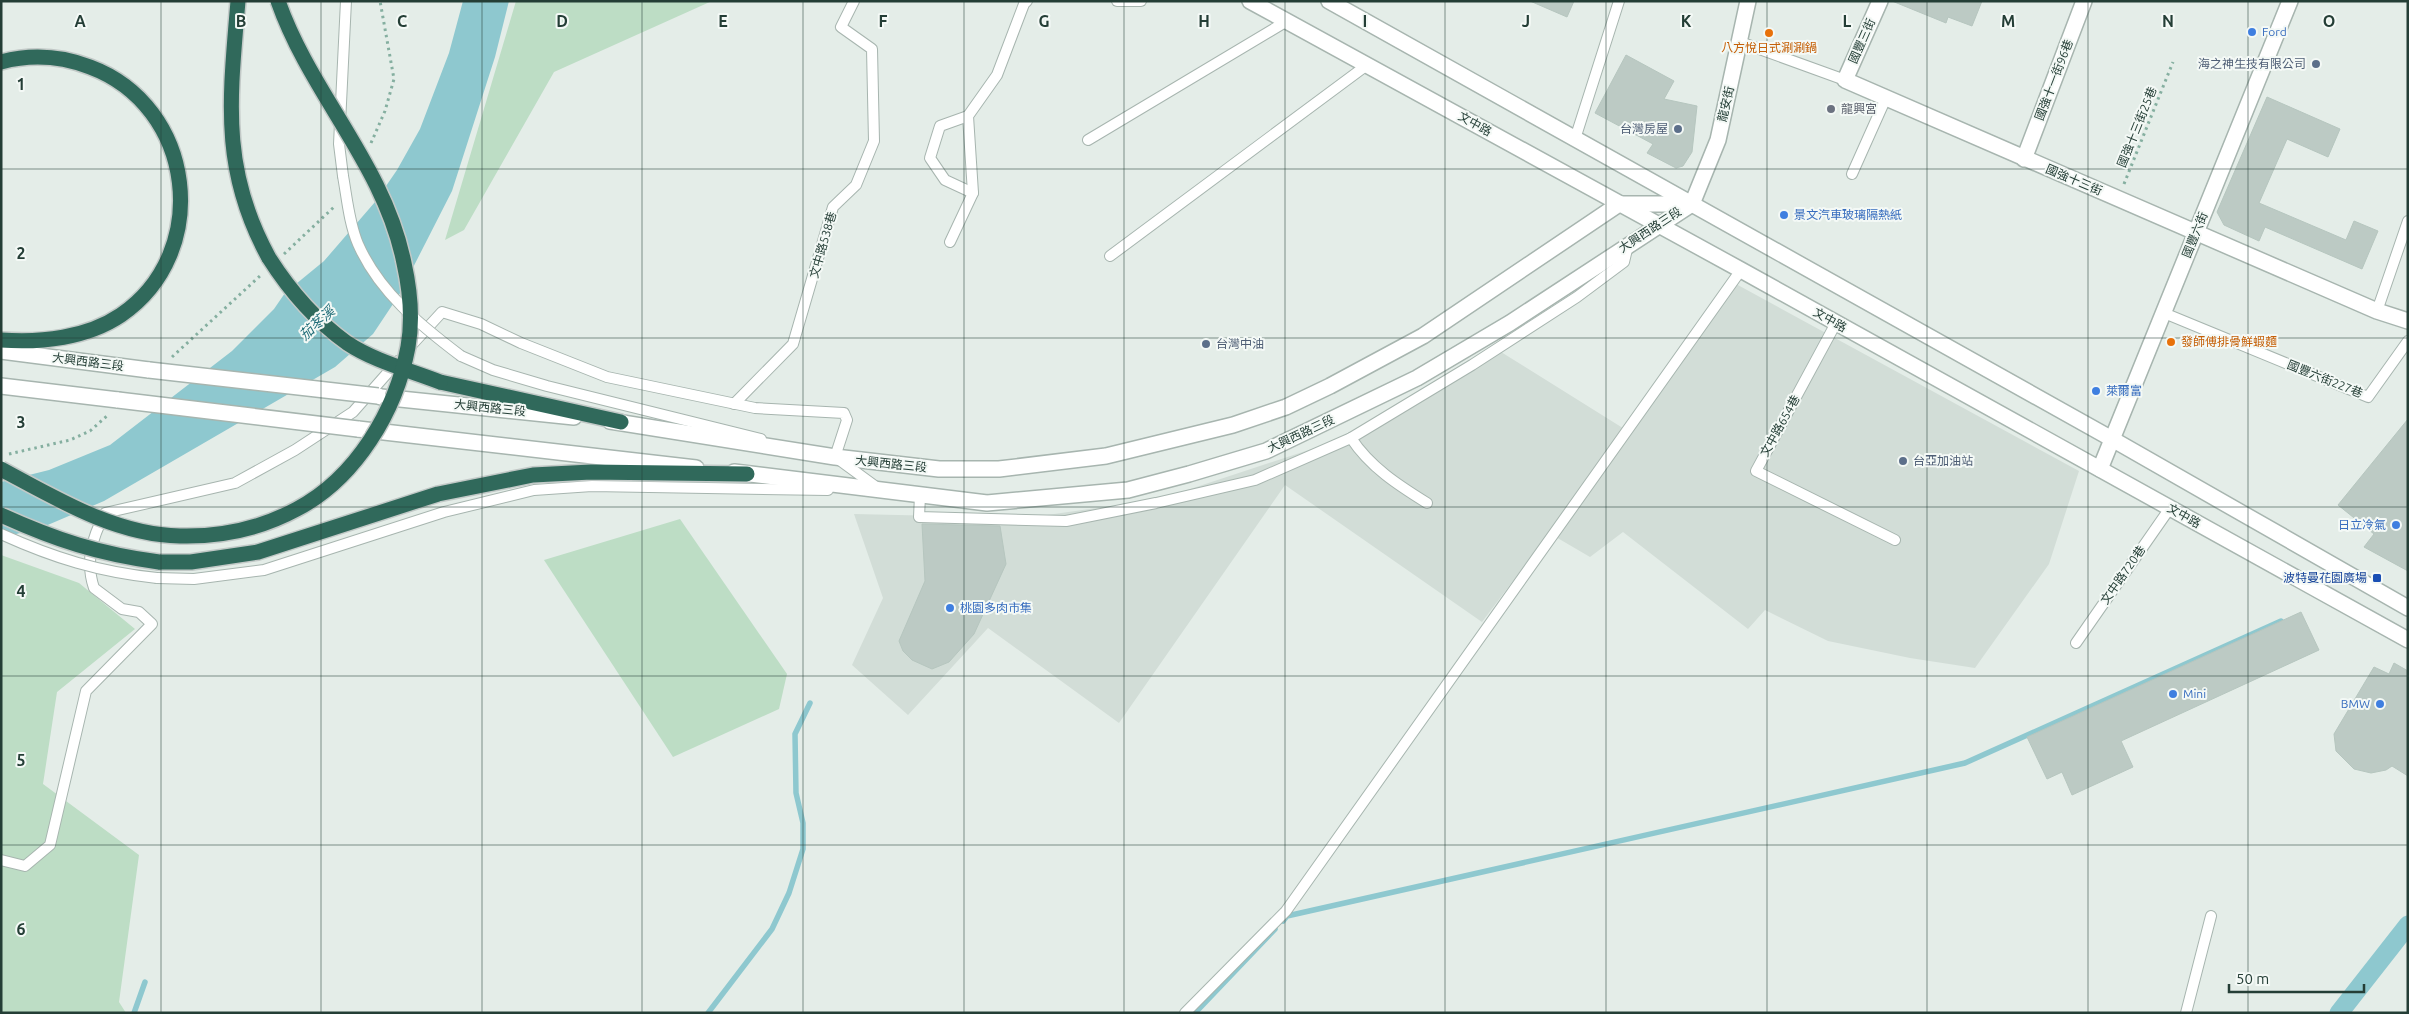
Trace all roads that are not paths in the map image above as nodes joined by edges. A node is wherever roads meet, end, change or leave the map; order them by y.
1 (238, 1) edge
2 (278, 1) edge
3 (346, 1) edge
4 (854, 1) edge
5 (1027, 1) edge
6 (1117, 1) edge
7 (1141, 1) edge
8 (1250, 1) edge
9 (1329, 1) edge
10 (1619, 1) edge
11 (1748, 1) edge
12 (1880, 1) edge
13 (2084, 1) edge
14 (2290, 1) edge
15 (1287, 21) junction
16 (1740, 42) junction
17 (1, 62) edge
18 (1367, 65) junction
19 (1845, 80) junction
20 (1886, 98) junction
21 (968, 116) junction
22 (1576, 139) junction
23 (1088, 140) dead end
24 (2024, 159) junction
25 (1852, 174) dead end
26 (973, 194) junction
27 (1619, 204) junction
28 (1692, 204) junction
29 (2408, 222) edge
30 (1657, 226) junction
31 (2197, 232) junction
32 (950, 242) dead end
33 (1629, 243) junction
34 (1110, 256) dead end
35 (1741, 270) junction
36 (2377, 311) junction
37 (2164, 313) junction
38 (2408, 322) edge
39 (1836, 323) junction
40 (1, 340) edge
41 (2408, 341) edge
42 (1, 351) edge
43 (1, 386) edge
44 (734, 404) junction
45 (621, 422) junction
46 (1351, 438) junction
47 (2112, 438) junction
48 (835, 457) junction
49 (1, 469) edge
50 (2100, 469) junction
51 (747, 474) junction
52 (882, 490) junction
53 (920, 496) junction
54 (1427, 503) dead end
55 (2170, 508) junction
56 (1, 516) edge
57 (1, 534) edge
58 (1895, 540) dead end
59 (2380, 593) junction
60 (2408, 608) edge
61 (2366, 618) junction
62 (2408, 640) edge
63 (2076, 643) dead end
64 (1, 860) edge
65 (2211, 916) dead end
66 (1185, 1013) edge
67 (2186, 1013) edge

1 - 45 highway, bridge
2 - 49 highway, bridge
3 - 48 lane, bridge
4 - 44 lane, 文中路538巷
5 - 21 lane
6 - 7 lane
8 - 15 street, 文中路
9 - 22 street
10 - 22 lane
11 - 16 street, 龍安街
12 - 19 street, 國豐三街
13 - 24 street, 國強十一街96巷
14 - 31 street, 國豐六街
15 - 18 street, 文中路
15 - 23 lane
16 - 19 lane, 國強十三街
16 - 28 street, 龍安街
17 - 40 highway
18 - 27 street, 文中路
18 - 34 lane
19 - 20 street, 國強十三街
20 - 24 street, 國強十三街
20 - 25 lane
21 - 26 lane
21 - 26 lane
22 - 28 street
24 - 31 street, 國強十三街
26 - 32 lane
27 - 28 street, 大興西路三段
27 - 30 street, 文中路
27 - 48 street, 大興西路三段
28 - 30 street, 大興西路三段
28 - 47 street
29 - 36 lane
30 - 33 street, 大興西路三段
30 - 35 street, 文中路
31 - 36 street, 國強十三街
31 - 37 street, 國豐六街
33 - 46 lane
33 - 53 street, 大興西路三段
35 - 39 street, 文中路
35 - 66 lane
36 - 38 street, 國強十三街
37 - 41 lane, 國豐六街227巷
37 - 47 street, 國豐六街
39 - 50 street, 文中路
39 - 58 lane, 文中路654巷
42 - 45 street, 大興西路三段, bridge
43 - 51 street, 大興西路三段, bridge
44 - 48 lane
44 - 64 lane
45 - 48 street, 大興西路三段
46 - 53 lane
46 - 54 lane
47 - 50 street, 國豐六街
47 - 59 street
48 - 52 lane
50 - 55 street, 文中路
51 - 52 street, 大興西路三段
51 - 56 highway, bridge
52 - 53 street, 大興西路三段
52 - 57 lane, bridge
55 - 61 street, 文中路
55 - 63 lane, 文中路720巷
59 - 60 street
59 - 61 street
61 - 62 street, 文中路
65 - 67 lane

